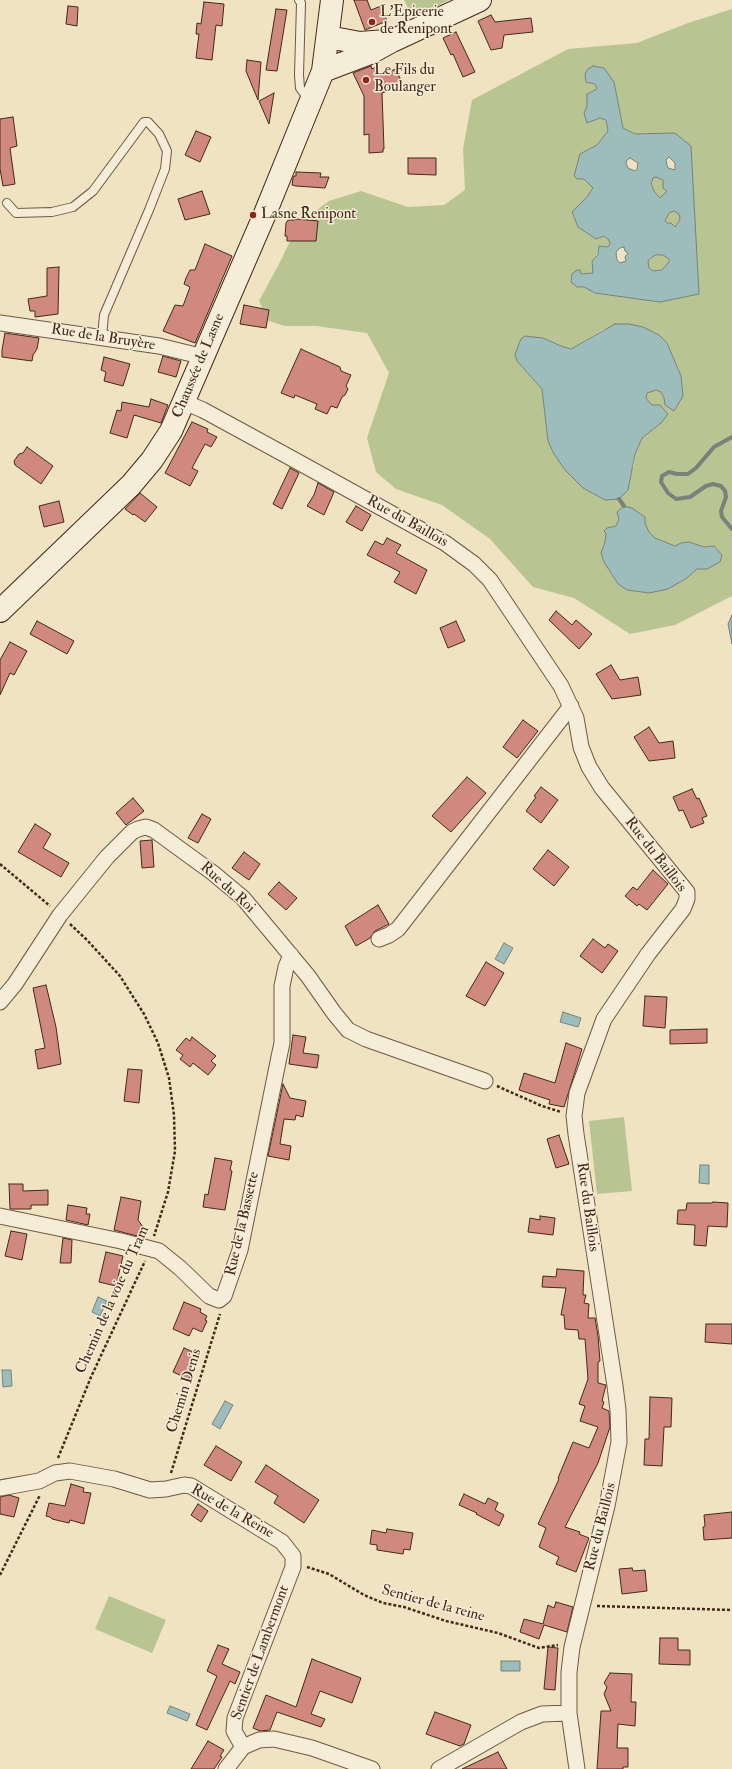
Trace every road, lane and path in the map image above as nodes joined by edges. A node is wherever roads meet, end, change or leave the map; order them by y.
1 (299, 0) edge
2 (332, 0) edge
3 (480, 0) edge
4 (328, 37) junction
5 (392, 41) junction
6 (323, 71) junction
7 (310, 102) junction
8 (8, 203) dead end
9 (0, 323) edge
10 (102, 337) junction
11 (204, 357) junction
12 (184, 402) junction
13 (0, 610) edge
14 (571, 706) junction
15 (0, 864) edge
16 (60, 915) junction
17 (379, 939) dead end
18 (291, 955) junction
19 (0, 1002) edge
20 (485, 1081) joint
21 (574, 1116) junction
22 (0, 1216) edge
23 (150, 1249) junction
24 (220, 1300) junction
25 (51, 1475) junction
26 (0, 1488) edge
27 (166, 1489) junction
28 (293, 1559) junction
29 (0, 1575) edge
30 (582, 1604) junction
31 (732, 1610) edge
32 (572, 1647) junction
33 (569, 1712) junction
34 (243, 1747) junction
35 (226, 1769) edge
36 (372, 1769) edge
37 (440, 1769) edge
38 (577, 1769) edge

1 - 7 lane
2 - 4 street, Chaussée de Lasne
3 - 5 street
4 - 5 street
4 - 6 street, Chaussée de Lasne
5 - 6 street
6 - 7 street, Chaussée de Lasne
7 - 11 street, Chaussée de Lasne
8 - 10 lane
9 - 10 street, Rue de la Bruyère
10 - 11 street, Rue de la Bruyère
11 - 12 street, Chaussée de Lasne
12 - 13 street, Chaussée de Lasne
12 - 14 street, Rue du Baillois
14 - 17 street
14 - 21 street, Rue du Baillois
15 - 16 path, Chemin de la voie du Tram
16 - 18 street, Rue du Roi
16 - 19 street, Rue du Roi
16 - 23 path, Chemin de la voie du Tram
18 - 20 street, Rue du Roi
18 - 24 street, Rue de la Bassette
20 - 21 path
21 - 30 street, Rue du Baillois
22 - 23 street
23 - 24 street
23 - 25 path, Chemin de la voie du Tram
24 - 27 path, Chemin Denis
25 - 26 street, Rue de la Reine
25 - 27 street, Rue de la Reine
25 - 29 path, Chemin de la voie du Tram
27 - 28 street, Rue de la Reine
28 - 32 path, Sentier de la reine
28 - 34 street, Sentier de Lambermont
30 - 31 path
30 - 32 street, Rue du Baillois
32 - 33 street, Rue du Baillois
33 - 37 street
33 - 38 street, Rue du Baillois
34 - 35 street
34 - 36 street

